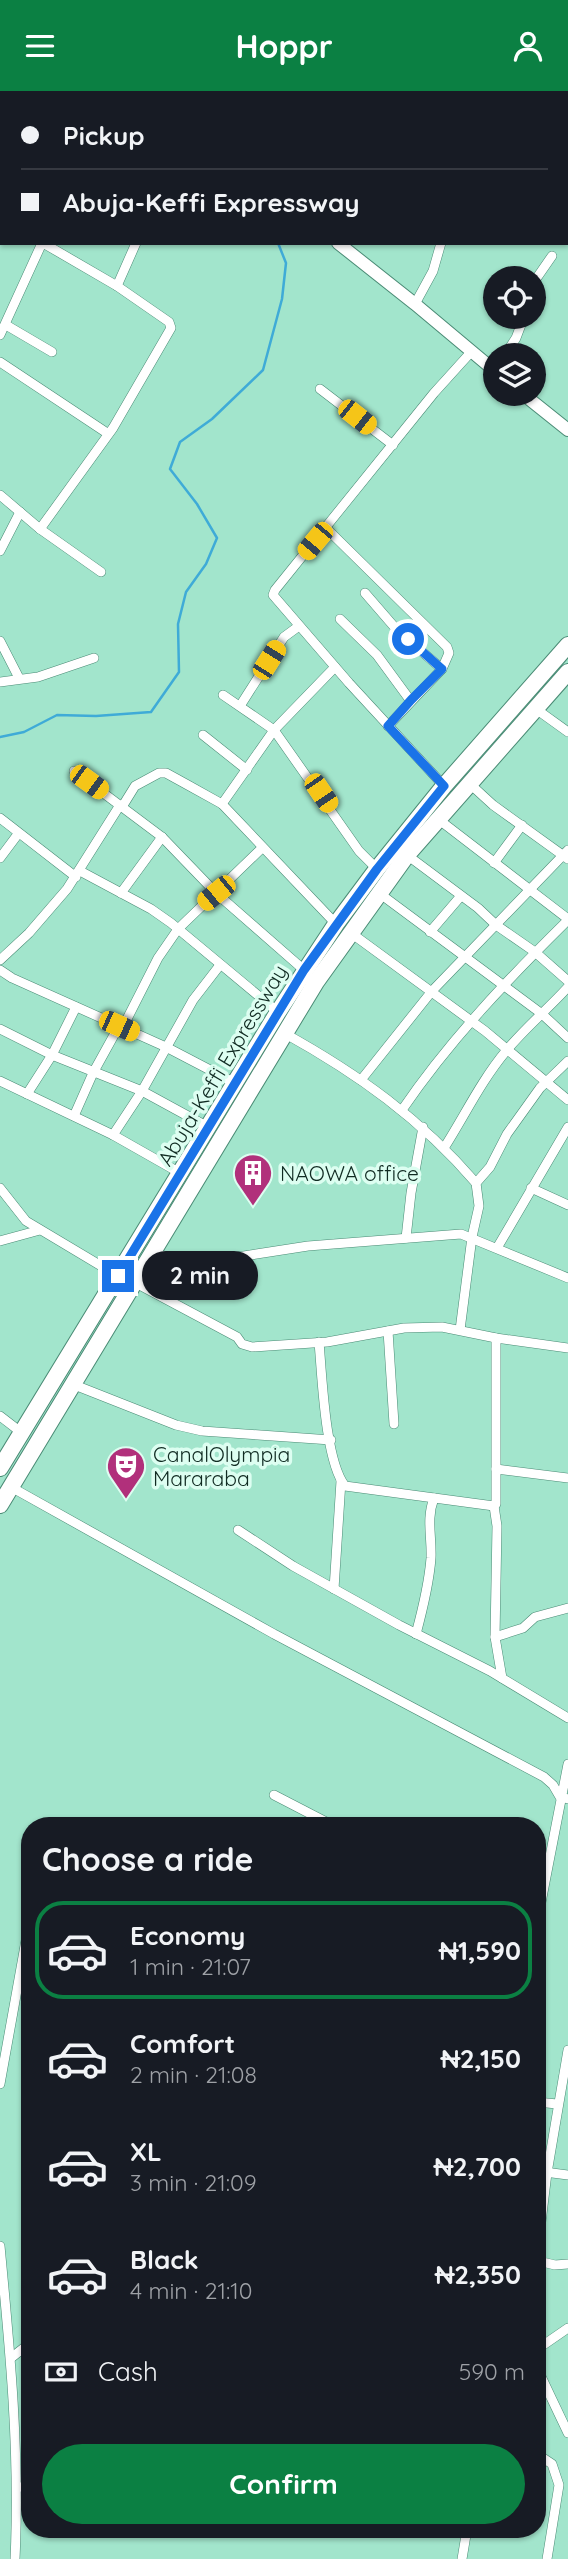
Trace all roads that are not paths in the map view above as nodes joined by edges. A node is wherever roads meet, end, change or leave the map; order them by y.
1 (41, 245) edge
2 (45, 245) edge
3 (135, 245) edge
4 (341, 245) edge
5 (440, 245) edge
6 (552, 256) dead end
7 (545, 266) edge
8 (117, 286) junction
9 (415, 304) junction
10 (6, 325) junction
11 (0, 335) edge
12 (472, 351) junction
13 (52, 352) dead end
14 (483, 361) edge
15 (0, 362) edge
16 (320, 389) dead end
17 (538, 406) edge
18 (568, 430) edge
19 (107, 433) junction
20 (393, 445) junction
21 (0, 495) edge
22 (20, 512) junction
23 (326, 528) junction
24 (40, 529) junction
25 (0, 551) edge
26 (101, 572) dead end
27 (365, 593) dead end
28 (340, 619) dead end
29 (299, 626) junction
30 (0, 641) edge
31 (568, 645) edge
32 (94, 658) dead end
33 (335, 667) junction
34 (442, 669) junction
35 (568, 672) edge
36 (19, 678) junction
37 (0, 682) edge
38 (223, 695) dead end
39 (411, 700) junction
40 (240, 706) junction
41 (536, 709) junction
42 (388, 726) junction
43 (274, 730) junction
44 (568, 732) edge
45 (203, 735) dead end
46 (247, 770) junction
47 (74, 771) dead end
48 (470, 783) junction
49 (444, 786) junction
50 (222, 804) junction
51 (121, 806) junction
52 (0, 818) edge
53 (438, 819) junction
54 (522, 825) junction
55 (19, 834) junction
56 (162, 837) junction
57 (262, 848) junction
58 (407, 855) junction
59 (566, 855) edge
60 (0, 859) edge
61 (494, 863) junction
62 (377, 869) junction
63 (78, 874) junction
64 (532, 889) junction
65 (121, 893) junction
66 (216, 893) junction
67 (379, 893) junction
68 (460, 897) junction
69 (568, 920) edge
70 (336, 924) junction
71 (496, 925) junction
72 (178, 929) junction
73 (430, 932) junction
74 (351, 933) junction
75 (535, 952) junction
76 (465, 958) junction
77 (0, 960) edge
78 (220, 965) junction
79 (0, 970) edge
80 (304, 970) junction
81 (568, 981) edge
82 (505, 987) junction
83 (568, 987) edge
84 (432, 991) junction
85 (76, 1007) junction
86 (278, 1012) junction
87 (542, 1014) junction
88 (472, 1021) junction
89 (119, 1026) junction
90 (0, 1029) edge
91 (284, 1033) junction
92 (568, 1038) edge
93 (166, 1047) junction
94 (507, 1049) junction
95 (52, 1055) junction
96 (568, 1061) edge
97 (93, 1073) junction
98 (361, 1080) junction
99 (0, 1081) edge
100 (235, 1083) junction
101 (546, 1083) junction
102 (142, 1091) junction
103 (27, 1094) junction
104 (568, 1100) edge
105 (402, 1110) junction
106 (74, 1116) junction
107 (208, 1127) junction
108 (423, 1127) junction
109 (568, 1128) edge
110 (113, 1135) junction
111 (444, 1148) junction
112 (180, 1174) junction
113 (477, 1184) junction
114 (0, 1188) edge
115 (531, 1188) junction
116 (568, 1205) edge
117 (40, 1230) junction
118 (472, 1237) junction
119 (406, 1238) junction
120 (0, 1241) edge
121 (497, 1248) junction
122 (151, 1254) junction
123 (568, 1278) edge
124 (126, 1279) junction
125 (460, 1330) junction
126 (388, 1331) junction
127 (496, 1338) junction
128 (319, 1342) junction
129 (568, 1348) edge
130 (72, 1384) junction
131 (0, 1416) edge
132 (394, 1424) dead end
133 (22, 1433) junction
134 (331, 1440) junction
135 (0, 1468) edge
136 (496, 1469) junction
137 (568, 1478) edge
138 (341, 1481) junction
139 (11, 1486) junction
140 (434, 1498) junction
141 (0, 1505) edge
142 (494, 1506) junction
143 (238, 1530) dead end
144 (334, 1589) junction
145 (568, 1608) edge
146 (416, 1634) junction
147 (495, 1637) junction
148 (502, 1678) junction
149 (568, 1718) edge
150 (568, 1764) edge
151 (274, 1795) dead end
152 (564, 1798) edge
153 (317, 1817) edge
154 (546, 1881) edge
155 (21, 1968) edge
156 (568, 2049) edge
157 (0, 2084) edge
158 (546, 2103) edge
159 (557, 2105) junction
160 (546, 2154) edge
161 (546, 2172) edge
162 (568, 2175) edge
163 (0, 2246) edge
164 (546, 2263) edge
165 (568, 2264) edge
166 (568, 2328) edge
167 (546, 2343) edge
168 (21, 2350) edge
169 (11, 2358) junction
170 (546, 2387) edge
171 (568, 2433) edge
172 (546, 2460) edge
173 (18, 2487) joint
174 (466, 2538) edge
175 (16, 2559) edge
176 (462, 2559) edge
177 (547, 2559) edge

1 - 10 street
2 - 8 street
3 - 8 street
4 - 9 main road
5 - 9 street
6 - 7 street
8 - 19 street
9 - 12 main road
10 - 11 street
10 - 13 street
12 - 14 main road
12 - 20 street
15 - 19 street
16 - 20 street
17 - 18 main road
19 - 24 street
20 - 23 street
21 - 22 street
22 - 24 street
22 - 25 street
23 - 29 street
23 - 34 street
24 - 26 street
27 - 34 street
28 - 39 street
29 - 33 street
29 - 40 street
30 - 36 street
31 - 49 highway, Abuja-Keffi Expressway
32 - 36 street
33 - 42 street
33 - 43 street
34 - 39 street
35 - 41 highway, Abuja-Keffi Expressway
36 - 37 street
38 - 40 street
39 - 42 street
40 - 43 street
41 - 44 street
41 - 48 highway, Abuja-Keffi Expressway
42 - 49 street
43 - 46 street
43 - 62 street
45 - 46 street
46 - 50 street
47 - 51 street
48 - 53 highway, Abuja-Keffi Expressway
48 - 54 street
49 - 62 highway, Abuja-Keffi Expressway
50 - 51 street
50 - 57 street
51 - 56 street
51 - 63 street
52 - 55 street
53 - 58 highway, Abuja-Keffi Expressway
53 - 61 street
54 - 59 street
54 - 61 street
55 - 60 street
55 - 63 street
56 - 65 street
56 - 66 street
57 - 66 street
57 - 70 street
58 - 67 highway, Abuja-Keffi Expressway
58 - 68 street
59 - 64 street
61 - 64 street
62 - 70 highway, Abuja-Keffi Expressway
63 - 65 street
63 - 77 street
64 - 69 street
64 - 71 street
65 - 72 street
66 - 72 street
66 - 80 street
67 - 73 street
67 - 74 highway, Abuja-Keffi Expressway
68 - 71 street
68 - 73 street
69 - 75 street
70 - 80 highway, Abuja-Keffi Expressway
71 - 75 street
71 - 76 street
72 - 78 street
72 - 89 street
73 - 76 street
74 - 84 street
74 - 91 highway, Abuja-Keffi Expressway
75 - 81 street
75 - 82 street
76 - 82 street
76 - 84 street
78 - 86 street
78 - 93 street
79 - 85 street
80 - 86 highway, Abuja-Keffi Expressway
82 - 87 street
82 - 88 street
83 - 87 street
84 - 88 street
84 - 98 street
85 - 89 street
85 - 95 street
86 - 100 highway, Abuja-Keffi Expressway
87 - 92 street
87 - 94 street
88 - 94 street
88 - 105 street
89 - 93 street
89 - 97 street
90 - 95 street
91 - 98 street
91 - 122 highway, Abuja-Keffi Expressway
93 - 100 street
93 - 102 street
94 - 101 street
94 - 111 street
95 - 97 street
95 - 103 street
96 - 101 street
97 - 102 street
97 - 106 street
98 - 105 street
99 - 103 street
100 - 107 highway, Abuja-Keffi Expressway
101 - 104 street
101 - 113 street
102 - 107 street
102 - 110 street
103 - 106 street
105 - 108 street
106 - 110 street
107 - 112 highway, Abuja-Keffi Expressway
108 - 111 street
108 - 119 street
109 - 115 street
110 - 112 street
111 - 113 street
112 - 124 highway, Abuja-Keffi Expressway
113 - 118 street
114 - 117 street
115 - 116 street
115 - 121 street
117 - 120 street
117 - 124 street
118 - 119 street
118 - 121 street
118 - 125 street
119 - 122 street
121 - 123 street
122 - 124 highway, Abuja-Keffi Expressway
124 - 128 street
124 - 130 highway, Abuja-Keffi Expressway
124 - 133 highway, Abuja-Keffi Expressway
125 - 126 street
125 - 127 street
126 - 128 street
126 - 132 street
127 - 129 street
127 - 136 street
128 - 134 street
130 - 134 street
130 - 139 highway, Abuja-Keffi Expressway
131 - 133 street
133 - 135 highway, Abuja-Keffi Expressway
134 - 138 street
136 - 137 street
136 - 142 street
138 - 140 street
138 - 144 street
139 - 141 highway, Abuja-Keffi Expressway
139 - 152 street
140 - 142 street
140 - 146 street
142 - 147 street
143 - 144 street
144 - 146 street
145 - 147 street
146 - 148 street
147 - 148 street
148 - 149 street
150 - 152 street
151 - 153 street
152 - 154 street
155 - 157 street
156 - 159 street
158 - 159 street
159 - 160 street
161 - 162 street
163 - 169 street
164 - 165 street
166 - 167 street
168 - 169 street
169 - 173 street
170 - 171 street
172 - 177 street
173 - 175 street
174 - 176 street

